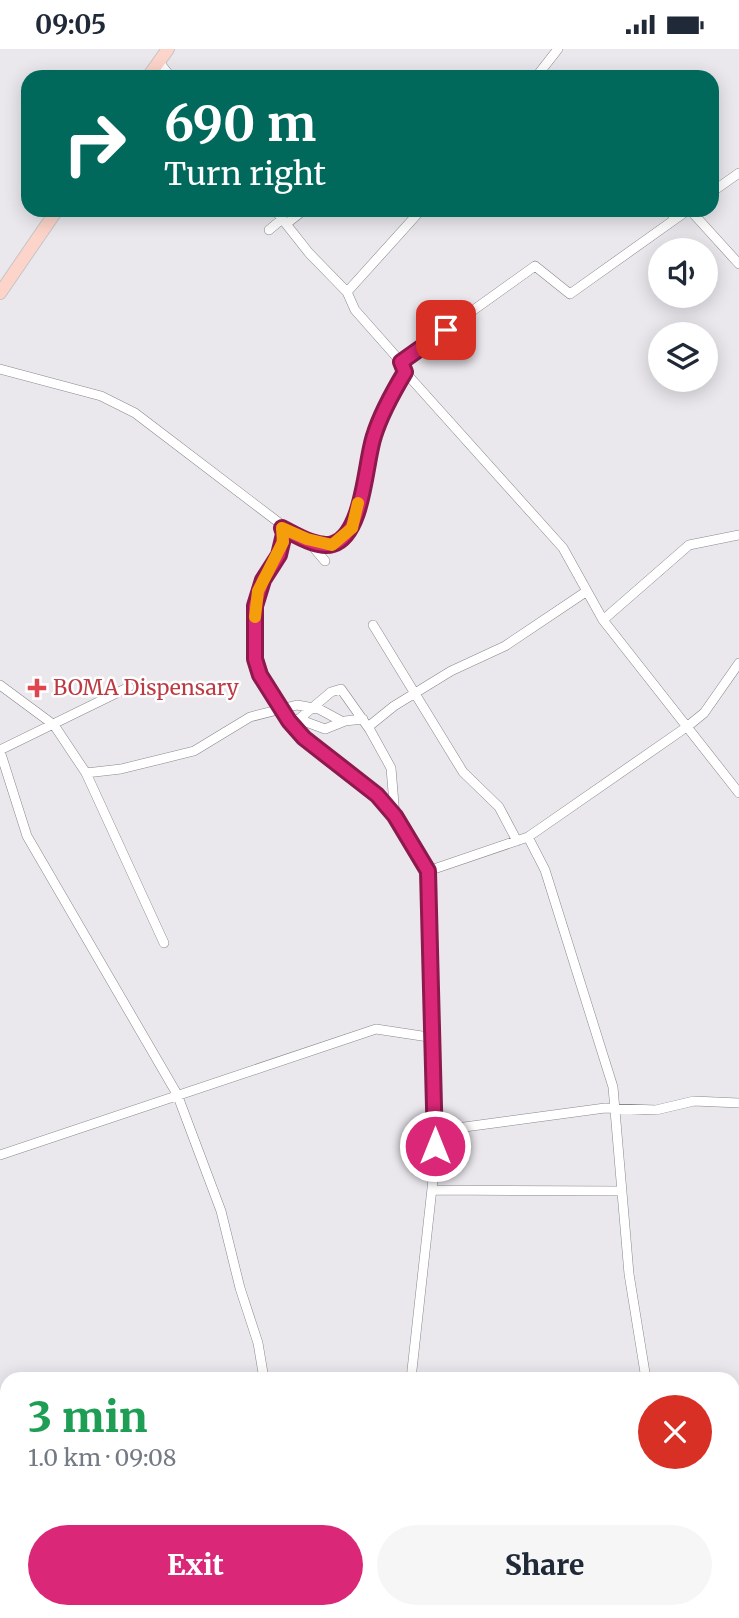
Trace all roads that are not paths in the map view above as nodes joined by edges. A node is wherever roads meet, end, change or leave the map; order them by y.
1 (167, 49) edge
2 (558, 49) edge
3 (159, 62) junction
4 (153, 70) edge
5 (165, 70) edge
6 (542, 70) edge
7 (739, 173) edge
8 (719, 187) edge
9 (52, 217) edge
10 (280, 217) edge
11 (292, 217) edge
12 (415, 217) edge
13 (678, 217) edge
14 (695, 217) edge
15 (675, 219) joint
16 (284, 222) junction
17 (269, 230) dead end
18 (739, 264) edge
19 (347, 292) junction
20 (0, 293) edge
21 (401, 362) junction
22 (0, 369) edge
23 (405, 372) junction
24 (282, 528) junction
25 (739, 535) edge
26 (307, 539) junction
27 (325, 561) dead end
28 (587, 591) junction
29 (603, 620) junction
30 (373, 625) dead end
31 (739, 663) edge
32 (0, 685) edge
33 (129, 687) dead end
34 (414, 693) junction
35 (313, 708) junction
36 (282, 710) junction
37 (295, 722) junction
38 (343, 722) junction
39 (366, 723) junction
40 (54, 725) junction
41 (688, 726) junction
42 (0, 751) edge
43 (86, 773) junction
44 (739, 793) edge
45 (395, 816) junction
46 (528, 837) junction
47 (517, 841) junction
48 (428, 871) junction
49 (164, 943) dead end
50 (435, 1038) junction
51 (177, 1094) junction
52 (739, 1103) edge
53 (615, 1108) junction
54 (435, 1131) junction
55 (0, 1155) edge
56 (432, 1191) junction
57 (620, 1191) junction
58 (263, 1372) edge
59 (412, 1372) edge
60 (645, 1372) edge

1 - 3 main road
2 - 6 street
3 - 4 main road
3 - 5 street
7 - 8 street
9 - 20 main road
10 - 16 street
11 - 16 street
12 - 19 street
13 - 15 street
14 - 18 street
15 - 21 street
16 - 17 street
16 - 19 street
19 - 21 street
21 - 23 street
22 - 24 street
23 - 26 street
23 - 28 street
24 - 26 street
24 - 36 street
25 - 29 street
26 - 27 street
28 - 29 street
28 - 34 street
29 - 41 street
30 - 34 street
31 - 41 street
32 - 40 street
33 - 40 street
34 - 39 street
34 - 47 street
35 - 36 street
35 - 37 street
35 - 38 street
35 - 39 street
36 - 37 street
36 - 43 street
37 - 38 street
37 - 45 street
38 - 39 street
39 - 45 street
40 - 42 street
40 - 43 street
41 - 44 street
41 - 46 street
42 - 51 street
43 - 49 street
45 - 48 street
46 - 47 street
46 - 53 street
47 - 48 street
48 - 50 street
50 - 51 street
50 - 54 street
51 - 55 street
51 - 58 street
52 - 53 street
53 - 54 street
53 - 57 street
54 - 56 street
56 - 57 street
56 - 59 street
57 - 60 street

